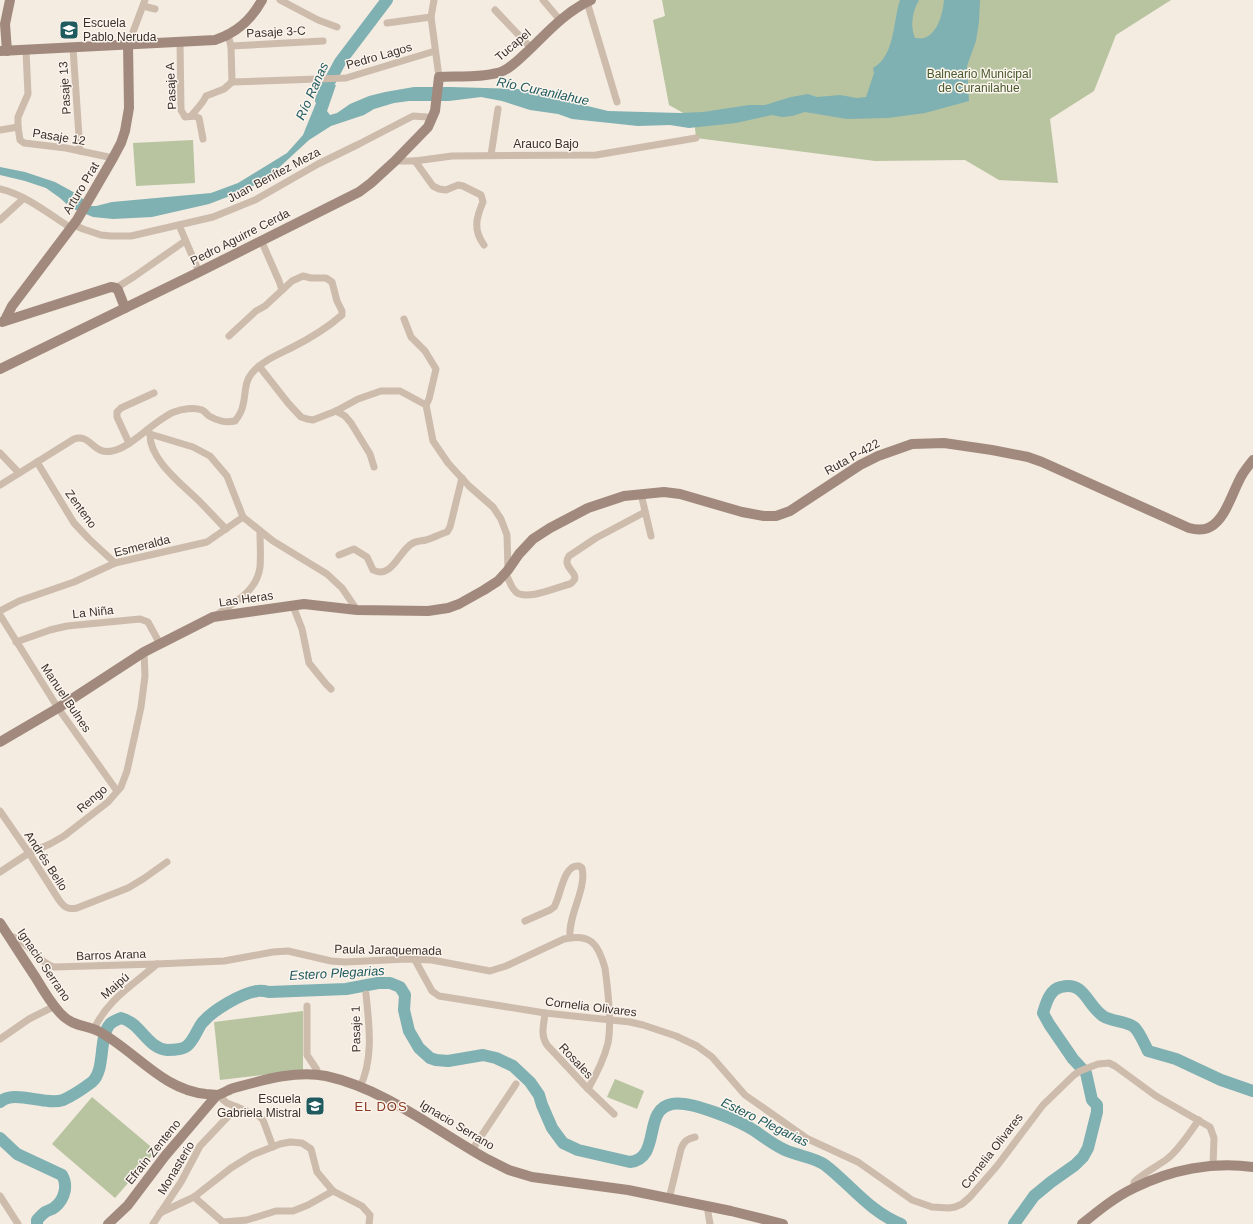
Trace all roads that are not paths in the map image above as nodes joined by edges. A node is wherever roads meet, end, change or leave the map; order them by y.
1 (10, 0) edge
2 (262, 0) edge
3 (280, 0) edge
4 (434, 0) edge
5 (542, 0) edge
6 (589, 1) edge
7 (144, 3) edge
8 (155, 9) dead end
9 (495, 10) dead end
10 (431, 17) junction
11 (560, 20) junction
12 (387, 23) dead end
13 (337, 27) dead end
14 (133, 32) dead end
15 (228, 36) junction
16 (323, 41) dead end
17 (180, 42) junction
18 (128, 44) junction
19 (231, 46) junction
20 (73, 48) junction
21 (531, 48) junction
22 (4, 51) edge
23 (26, 51) junction
24 (435, 51) junction
25 (438, 80) junction
26 (232, 82) junction
27 (617, 102) dead end
28 (498, 109) dead end
29 (191, 116) junction
30 (433, 116) junction
31 (18, 127) junction
32 (0, 130) edge
33 (696, 138) dead end
34 (203, 139) dead end
35 (80, 151) junction
36 (491, 155) junction
37 (114, 158) junction
38 (395, 161) junction
39 (415, 161) junction
40 (0, 189) edge
41 (23, 198) junction
42 (0, 220) edge
43 (74, 224) junction
44 (180, 225) junction
45 (261, 240) junction
46 (185, 241) junction
47 (484, 245) dead end
48 (199, 272) junction
49 (116, 288) junction
50 (282, 290) junction
51 (125, 308) junction
52 (404, 319) dead end
53 (3, 322) edge
54 (229, 336) dead end
55 (259, 366) junction
56 (0, 369) edge
57 (154, 393) dead end
58 (426, 405) junction
59 (336, 411) junction
60 (149, 432) junction
61 (129, 442) junction
62 (0, 453) edge
63 (1253, 460) edge
64 (37, 462) junction
65 (374, 467) dead end
66 (19, 473) junction
67 (462, 478) junction
68 (0, 485) edge
69 (641, 494) junction
70 (645, 512) junction
71 (243, 517) junction
72 (226, 529) junction
73 (260, 532) junction
74 (651, 536) dead end
75 (339, 555) dead end
76 (116, 563) junction
77 (509, 569) junction
78 (293, 606) junction
79 (357, 610) junction
80 (0, 611) edge
81 (0, 615) edge
82 (212, 617) junction
83 (16, 642) junction
84 (160, 644) junction
85 (144, 652) junction
86 (331, 689) dead end
87 (58, 708) junction
88 (0, 742) edge
89 (118, 791) junction
90 (0, 811) edge
91 (29, 853) junction
92 (167, 862) dead end
93 (0, 872) edge
94 (525, 921) dead end
95 (0, 922) edge
96 (9, 936) junction
97 (570, 937) junction
98 (415, 960) junction
99 (224, 961) joint
100 (157, 964) junction
101 (366, 994) dead end
102 (55, 1006) junction
103 (307, 1006) dead end
104 (546, 1013) junction
105 (609, 1019) junction
106 (97, 1030) junction
107 (0, 1039) edge
108 (316, 1075) junction
109 (516, 1084) dead end
110 (360, 1087) junction
111 (588, 1089) junction
112 (217, 1095) junction
113 (237, 1107) junction
114 (614, 1114) dead end
115 (1199, 1120) junction
116 (695, 1137) dead end
117 (273, 1147) junction
118 (472, 1150) junction
119 (1213, 1166) junction
120 (1253, 1167) edge
121 (1134, 1188) junction
122 (332, 1191) junction
123 (0, 1196) edge
124 (194, 1197) junction
125 (669, 1199) junction
126 (707, 1206) junction
127 (160, 1213) junction
128 (225, 1223) edge
129 (18, 1224) edge
130 (109, 1224) edge
131 (153, 1224) edge
132 (369, 1224) edge
133 (710, 1224) edge
134 (783, 1224) edge
135 (1082, 1224) edge

1 - 22 street
2 - 15 street
3 - 13 street
4 - 10 street
5 - 11 street
6 - 11 street, Tucapel
6 - 27 street
7 - 8 street
7 - 14 street
9 - 21 street
10 - 12 street
10 - 24 street
11 - 21 street, Tucapel
15 - 17 street
15 - 19 street
16 - 19 street, Pasaje 3-C
17 - 18 street
17 - 29 street, Pasaje A
18 - 20 street
18 - 37 street, Arturo Prat
19 - 26 street
20 - 23 street
20 - 35 street, Pasaje 13
21 - 25 street, Tucapel
22 - 23 street
23 - 31 street, Pasaje 12
24 - 25 street
24 - 26 street, Pedro Lagos
25 - 30 street, Pedro Aguirre Cerda
26 - 29 street
28 - 36 street
29 - 34 street, Pasaje A
30 - 38 street, Pedro Aguirre Cerda
30 - 44 street, Juan Benítez Meza
31 - 32 street
31 - 35 street, Pasaje 12
33 - 36 street, Arauco Bajo
35 - 37 street, Pasaje 12
36 - 39 street, Arauco Bajo
37 - 43 street, Arturo Prat
38 - 39 street, Arauco Bajo
38 - 45 street, Pedro Aguirre Cerda
39 - 47 street
40 - 41 street, Juan Benítez Meza
41 - 42 street
41 - 43 street, Juan Benítez Meza
43 - 44 street, Juan Benítez Meza
43 - 53 street, Arturo Prat
44 - 46 street
45 - 48 street, Pedro Aguirre Cerda
45 - 50 street
46 - 48 street
46 - 49 street
48 - 51 street, Pedro Aguirre Cerda
49 - 51 street
49 - 53 street
50 - 54 street
50 - 55 street
51 - 56 street, Pedro Aguirre Cerda
52 - 58 street
55 - 59 street
55 - 60 street
57 - 61 street
58 - 59 street
58 - 67 street
59 - 65 street
60 - 61 street
60 - 71 street
60 - 72 street
61 - 64 street
62 - 66 street
63 - 69 street, Ruta P-422
64 - 66 street
64 - 76 street, Zenteno
66 - 68 street
67 - 75 street
67 - 77 street
69 - 70 street
69 - 77 street, Ruta P-422
70 - 74 street
70 - 77 street
71 - 72 street, Esmeralda
71 - 73 street
72 - 76 street, Esmeralda
73 - 79 street
73 - 82 street
76 - 80 street, Esmeralda
77 - 79 street, Las Heras
78 - 79 street, Las Heras
78 - 82 street, Las Heras
78 - 86 street
81 - 83 street, Manuel Bulnes
82 - 84 street, Las Heras
83 - 84 street, La Niña
83 - 87 street, Manuel Bulnes
84 - 85 street, Las Heras
85 - 87 street, Las Heras
85 - 89 street, Rengo
87 - 88 street, Las Heras
87 - 89 street, Manuel Bulnes
89 - 91 street, Rengo
90 - 91 street, Andrés Bello
91 - 92 street, Andrés Bello
91 - 93 street, Rengo
94 - 97 street
95 - 96 street, Ignacio Serrano
96 - 100 street, Barros Arana
96 - 102 street, Ignacio Serrano
97 - 98 street, Paula Jaraquemada
97 - 105 street, Paula Jaraquemada
98 - 99 street, Paula Jaraquemada
98 - 104 street, Cornelia Olivares
99 - 100 street, Barros Arana
100 - 106 street, Maipú
101 - 110 street, Pasaje 1
102 - 106 street, Ignacio Serrano
102 - 107 street
103 - 108 street
104 - 105 street, Cornelia Olivares
104 - 111 street, Rosales
105 - 111 street
105 - 115 street, Cornelia Olivares
106 - 112 street, Ignacio Serrano
108 - 110 street, Ignacio Serrano
108 - 112 street, Ignacio Serrano
109 - 118 street
110 - 118 street, Ignacio Serrano
111 - 114 street, Rosales
112 - 113 street
112 - 130 street, Efraín Zenteno
113 - 117 street
113 - 127 street, Monasterio
115 - 119 street
115 - 121 street
116 - 125 street
117 - 122 street
117 - 124 street
118 - 125 street, Ignacio Serrano
119 - 120 street
119 - 121 street
121 - 135 street
122 - 128 street
122 - 132 street
123 - 129 street
124 - 127 street
124 - 128 street
125 - 126 street, Ignacio Serrano
126 - 133 street
126 - 134 street, Ignacio Serrano
127 - 131 street, Monasterio

